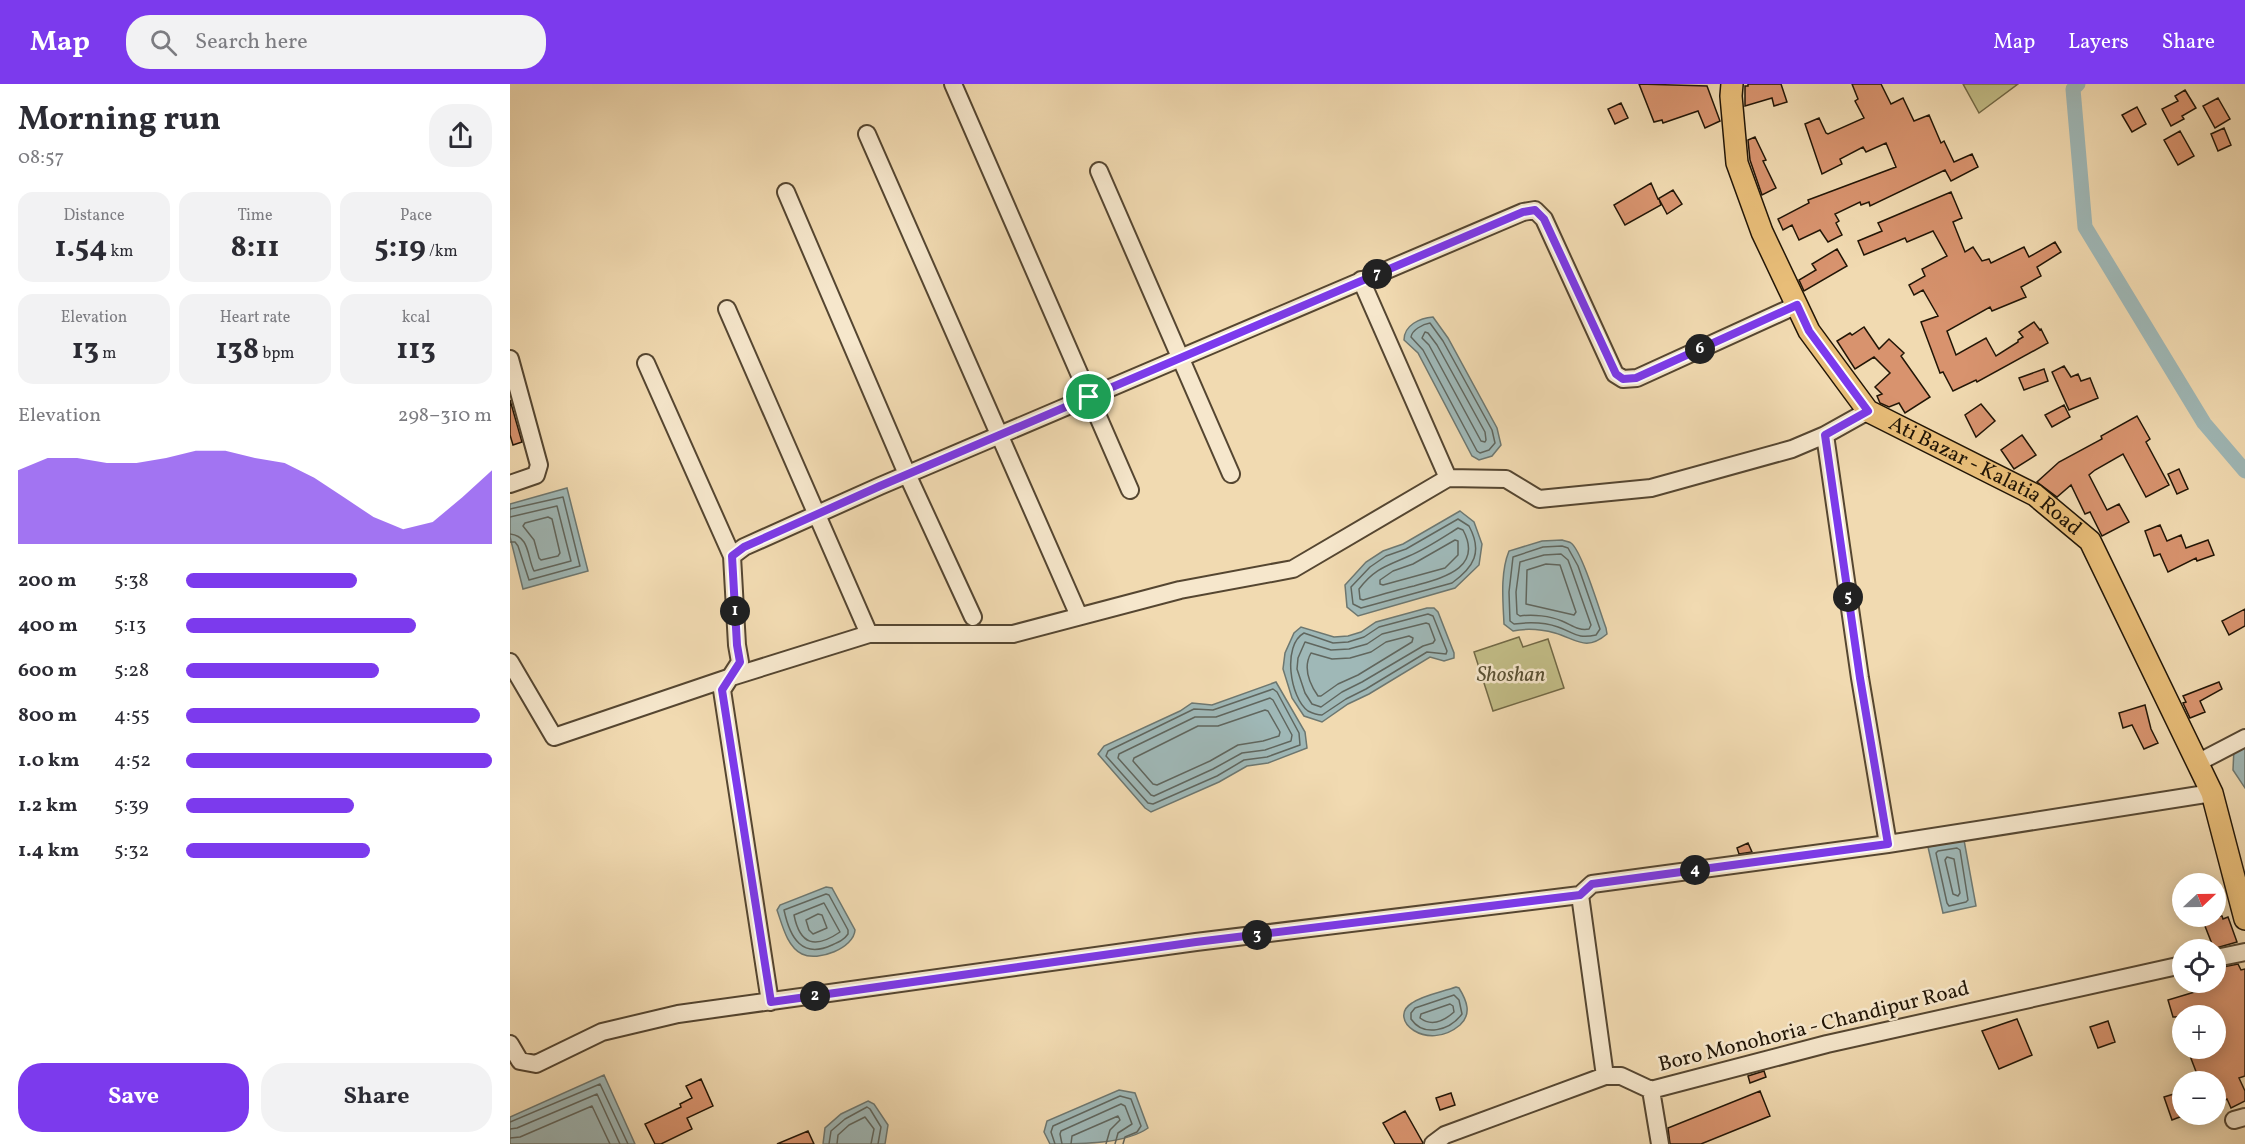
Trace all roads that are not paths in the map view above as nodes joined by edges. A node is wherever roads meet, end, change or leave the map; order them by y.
1 (953, 84) edge
2 (1732, 84) edge
3 (867, 134) dead end
4 (1099, 171) dead end
5 (786, 192) dead end
6 (1361, 280) junction
7 (1797, 305) junction
8 (727, 309) dead end
9 (1180, 358) junction
10 (510, 359) edge
11 (646, 363) dead end
12 (1089, 397) junction
13 (1868, 411) junction
14 (999, 435) junction
15 (1825, 435) junction
16 (907, 474) junction
17 (1231, 474) dead end
18 (1448, 478) junction
19 (510, 484) edge
20 (1130, 490) dead end
21 (817, 514) junction
22 (732, 556) junction
23 (1079, 616) junction
24 (973, 617) dead end
25 (869, 634) junction
26 (510, 662) edge
27 (728, 678) junction
28 (2245, 738) edge
29 (2197, 763) junction
30 (2212, 792) junction
31 (1888, 844) junction
32 (1580, 895) junction
33 (2245, 919) edge
34 (2245, 952) edge
35 (2226, 956) edge
36 (2172, 967) edge
37 (771, 1002) junction
38 (510, 1044) edge
39 (1605, 1076) junction
40 (1651, 1090) junction
41 (1444, 1141) edge
42 (1660, 1144) edge

1 - 12 street
2 - 7 main road, Ati Bazar - Kalatia Road
3 - 14 street
4 - 9 street
5 - 16 street
6 - 7 street
6 - 9 street
6 - 18 street
7 - 13 main road, Ati Bazar - Kalatia Road
8 - 21 street
9 - 12 street
9 - 17 street
10 - 19 street
11 - 22 street
12 - 14 street
12 - 20 street
13 - 15 street
13 - 29 main road, Ati Bazar - Kalatia Road
14 - 16 street
14 - 23 street
15 - 18 street
15 - 31 street
16 - 21 street
16 - 24 street
18 - 23 street
21 - 22 street
21 - 25 street
22 - 27 street
23 - 25 street
25 - 27 street
26 - 27 street
27 - 37 street
28 - 29 street
29 - 30 main road, Ati Bazar - Kalatia Road
30 - 31 street
30 - 33 main road, Ati Bazar - Kalatia Road
31 - 32 street
32 - 37 street
32 - 39 street
34 - 35 street
36 - 40 street, Boro Monohoria - Chandipur Road
37 - 38 street
39 - 40 street, Boro Monohoria - Chandipur Road
39 - 41 street
40 - 42 street

